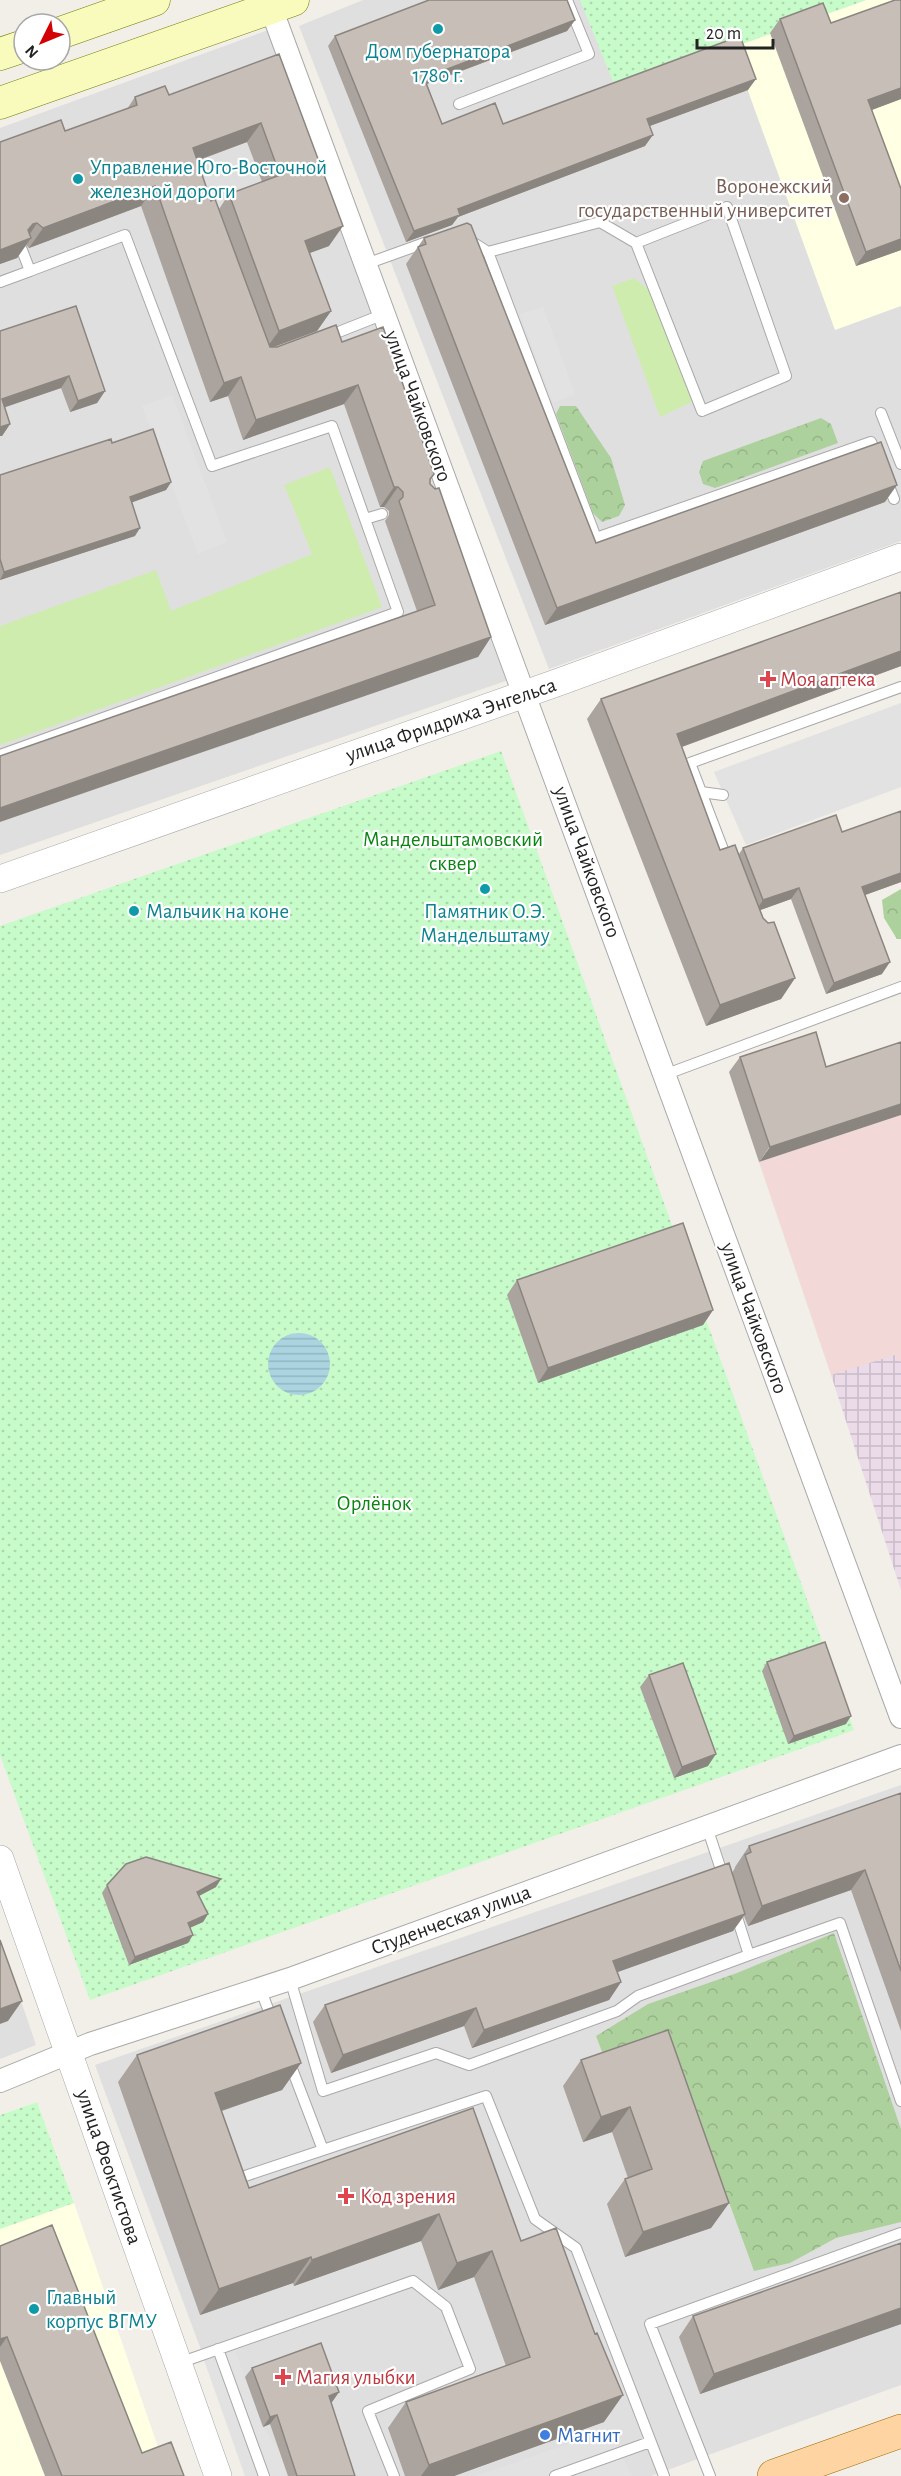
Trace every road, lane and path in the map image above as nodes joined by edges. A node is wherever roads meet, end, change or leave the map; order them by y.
1 (154, 0) edge
2 (567, 0) edge
3 (282, 4) edge
4 (72, 29) edge
5 (0, 103) edge
6 (459, 105) dead end
7 (456, 232) edge
8 (437, 238) edge
9 (636, 243) junction
10 (22, 250) edge
11 (488, 252) junction
12 (366, 264) junction
13 (30, 271) junction
14 (0, 282) edge
15 (384, 314) junction
16 (316, 340) edge
17 (881, 413) dead end
18 (901, 464) edge
19 (894, 499) edge
20 (382, 514) dead end
21 (365, 519) junction
22 (901, 557) edge
23 (901, 687) edge
24 (524, 694) junction
25 (0, 755) edge
26 (701, 792) junction
27 (723, 795) dead end
28 (731, 870) edge
29 (0, 879) edge
30 (901, 987) edge
31 (664, 1075) junction
32 (901, 1717) edge
33 (901, 1756) edge
34 (707, 1827) junction
35 (0, 1859) edge
36 (749, 1955) junction
37 (290, 1979) junction
38 (260, 1988) junction
39 (278, 2033) edge
40 (68, 2054) junction
41 (286, 2054) edge
42 (0, 2081) edge
43 (901, 2101) edge
44 (323, 2150) junction
45 (245, 2176) edge
46 (901, 2233) edge
47 (218, 2349) junction
48 (178, 2363) junction
49 (901, 2431) edge
50 (650, 2442) junction
51 (218, 2476) edge
52 (264, 2476) edge
53 (394, 2476) edge
54 (555, 2476) edge
55 (664, 2476) edge
56 (710, 2476) edge
57 (774, 2476) edge

1 - 4 main road
2 - 6 lane
3 - 5 main road
3 - 12 street, улица Чайковского
7 - 11 lane
8 - 12 lane
9 - 9 lane
9 - 11 lane
10 - 13 lane
11 - 19 lane
12 - 15 street, улица Чайковского
13 - 14 lane
13 - 21 lane
15 - 16 lane
15 - 24 street, улица Чайковского
17 - 18 lane
20 - 21 lane
21 - 25 lane
22 - 24 street, улица Фридриха Энгельса
23 - 26 lane
24 - 29 street, улица Фридриха Энгельса
24 - 31 street, улица Чайковского
26 - 27 lane
26 - 28 lane
30 - 31 lane
31 - 32 street, улица Чайковского
33 - 34 street, Студенческая улица
34 - 36 lane
34 - 37 street, Студенческая улица
35 - 40 street, улица Феоктистова
36 - 37 lane
36 - 43 lane
37 - 38 street, Студенческая улица
38 - 39 lane
38 - 40 street, Студенческая улица
40 - 42 street, Студенческая улица
40 - 48 street, улица Феоктистова
41 - 44 lane
44 - 45 lane
44 - 50 lane
46 - 56 lane
47 - 48 lane
47 - 52 lane
47 - 53 lane
48 - 51 street, улица Феоктистова
49 - 57 main road
50 - 54 lane
50 - 55 lane

